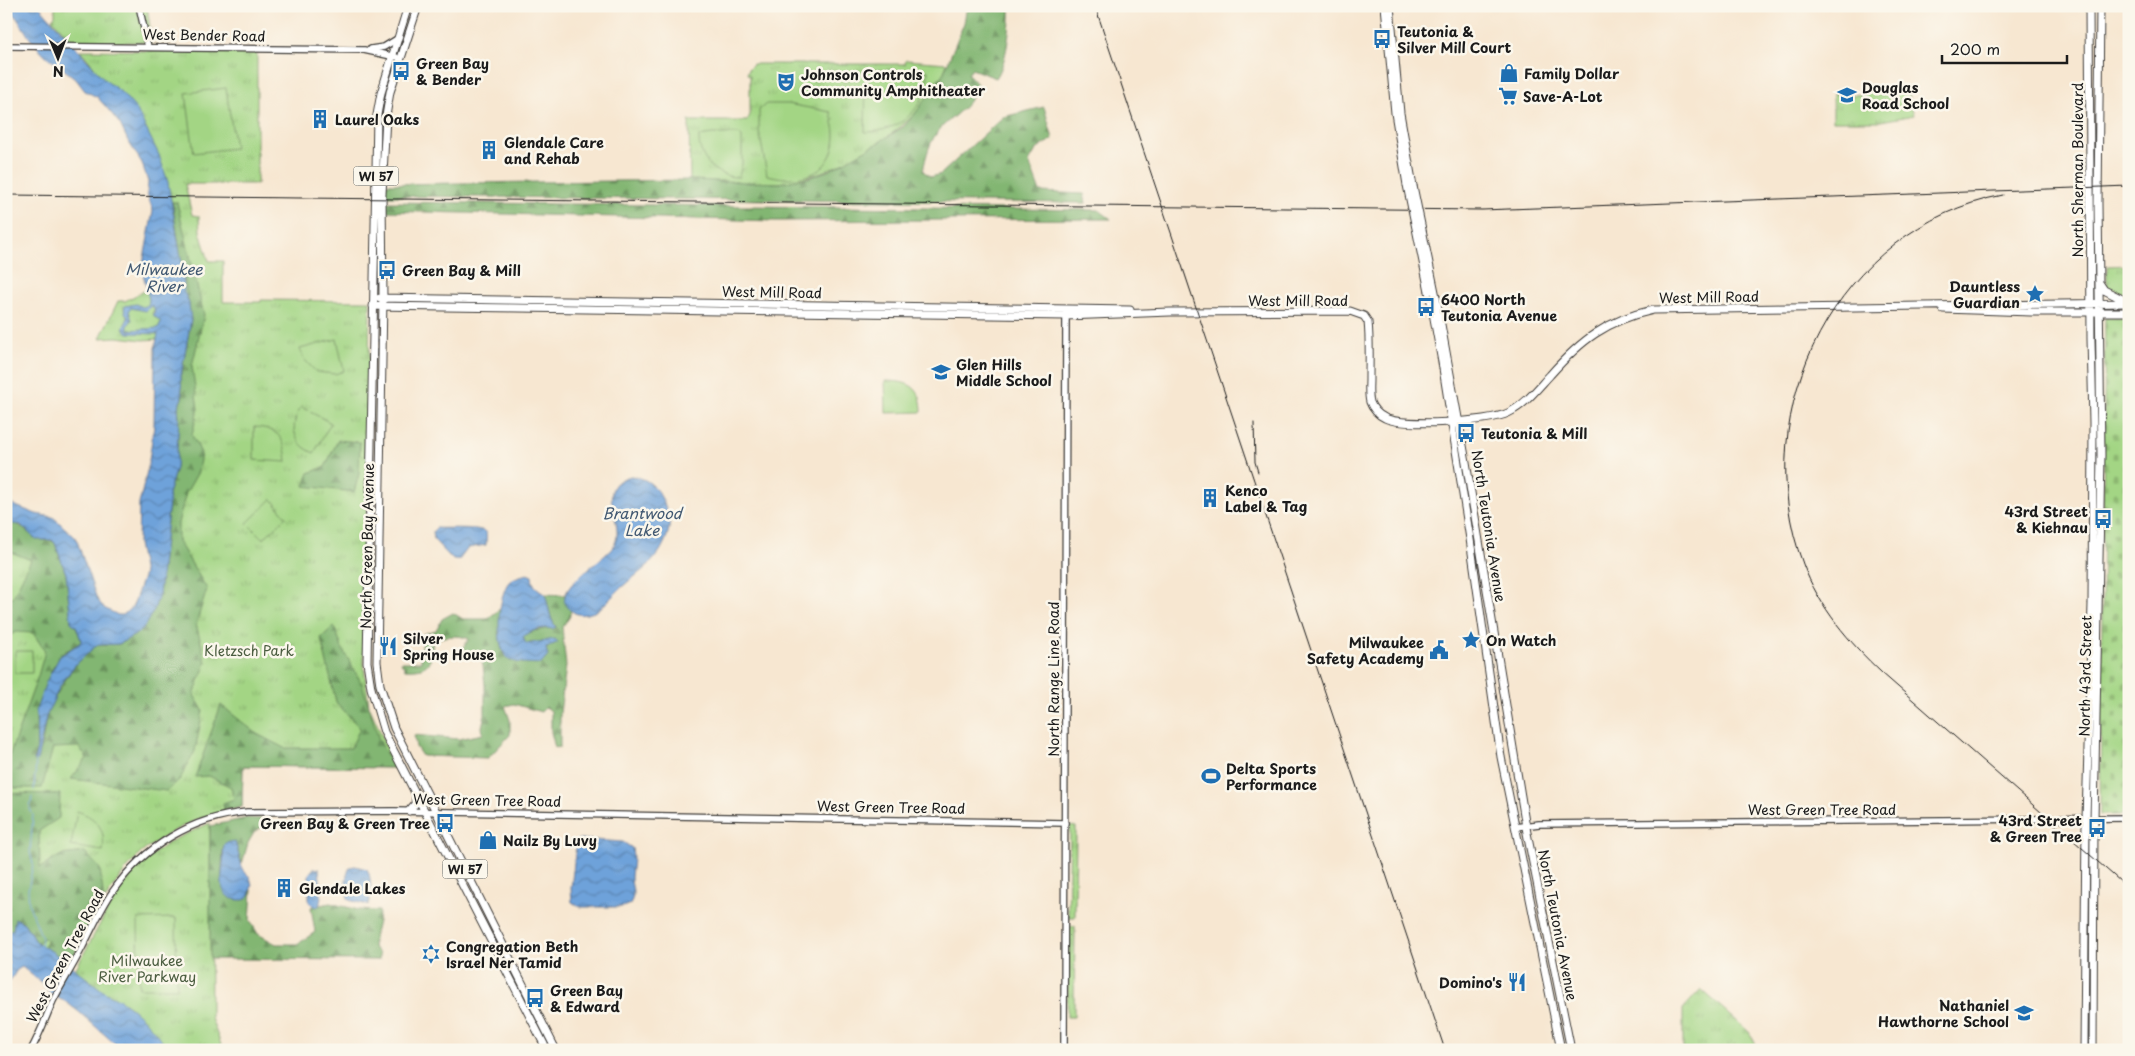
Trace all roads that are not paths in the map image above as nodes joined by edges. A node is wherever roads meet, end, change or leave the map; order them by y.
1 (139, 6) edge
2 (408, 6) edge
3 (418, 6) edge
4 (1385, 6) edge
5 (1390, 6) edge
6 (2089, 6) edge
7 (2100, 6) edge
8 (397, 39) junction
9 (6, 46) edge
10 (148, 47) junction
11 (364, 50) junction
12 (392, 56) junction
13 (401, 58) junction
14 (1410, 186) junction
15 (2100, 284) junction
16 (373, 302) junction
17 (383, 302) junction
18 (2129, 302) edge
19 (2090, 303) junction
20 (2100, 303) junction
21 (1928, 307) junction
22 (1066, 312) junction
23 (2090, 312) junction
24 (2100, 312) junction
25 (2129, 312) edge
26 (1455, 422) junction
27 (416, 796) junction
28 (409, 811) junction
29 (424, 812) junction
30 (435, 812) junction
31 (2129, 818) edge
32 (2086, 819) junction
33 (2094, 820) junction
34 (1065, 823) junction
35 (1526, 825) junction
36 (1515, 827) junction
37 (31, 1050) edge
38 (547, 1050) edge
39 (556, 1050) edge
40 (1064, 1050) edge
41 (1561, 1050) edge
42 (1571, 1050) edge
43 (2084, 1050) edge
44 (2093, 1050) edge

1 - 10 street
2 - 8 main road, North Green Bay Avenue / WI 57
3 - 13 main road, North Green Bay Avenue / WI 57
4 - 14 main road, North Teutonia Avenue
5 - 14 main road, North Teutonia Avenue
6 - 19 main road, North Sherman Boulevard
7 - 15 main road, North Sherman Boulevard
8 - 11 street
8 - 12 main road, North Green Bay Avenue / WI 57
9 - 10 street, West Bender Road
10 - 11 street, West Bender Road
11 - 12 street, West Bender Road
12 - 13 street, West Bender Road
12 - 16 main road, North Green Bay Avenue / WI 57
13 - 17 main road, North Green Bay Avenue / WI 57
14 - 26 main road, North Teutonia Avenue, bridge
14 - 26 main road, North Teutonia Avenue, bridge
15 - 18 main road
15 - 20 main road, North Sherman Boulevard
16 - 17 main road, West Mill Road
16 - 27 main road, North Green Bay Avenue / WI 57
17 - 22 main road, West Mill Road
17 - 30 main road, North Green Bay Avenue / WI 57
18 - 20 main road, West Mill Road
19 - 20 main road, West Mill Road
19 - 21 main road, West Mill Road
19 - 23 main road, North 43rd Street
20 - 24 main road, North 43rd Street
21 - 23 main road, West Mill Road
21 - 26 main road, West Mill Road
22 - 26 main road, West Mill Road
22 - 34 street, North Range Line Road
23 - 24 main road, West Mill Road
23 - 32 main road, North 43rd Street
24 - 25 main road, West Mill Road
24 - 33 main road, North 43rd Street
26 - 35 main road, North Teutonia Avenue
26 - 36 main road, North Teutonia Avenue
27 - 28 main road
27 - 29 main road, North Green Bay Avenue / WI 57
28 - 29 street, West Green Tree Road
28 - 37 street, West Green Tree Road
29 - 30 street, West Green Tree Road
29 - 38 main road, North Green Bay Avenue / WI 57
30 - 34 street, West Green Tree Road
30 - 39 main road, North Green Bay Avenue / WI 57
31 - 33 street, West Green Tree Road
32 - 33 street, West Green Tree Road
32 - 35 street, West Green Tree Road
32 - 43 main road, North 43rd Street
33 - 44 main road, North 43rd Street
34 - 40 street, North Range Line Road
35 - 36 street, West Green Tree Road
35 - 42 main road, North Teutonia Avenue
36 - 41 main road, North Teutonia Avenue

